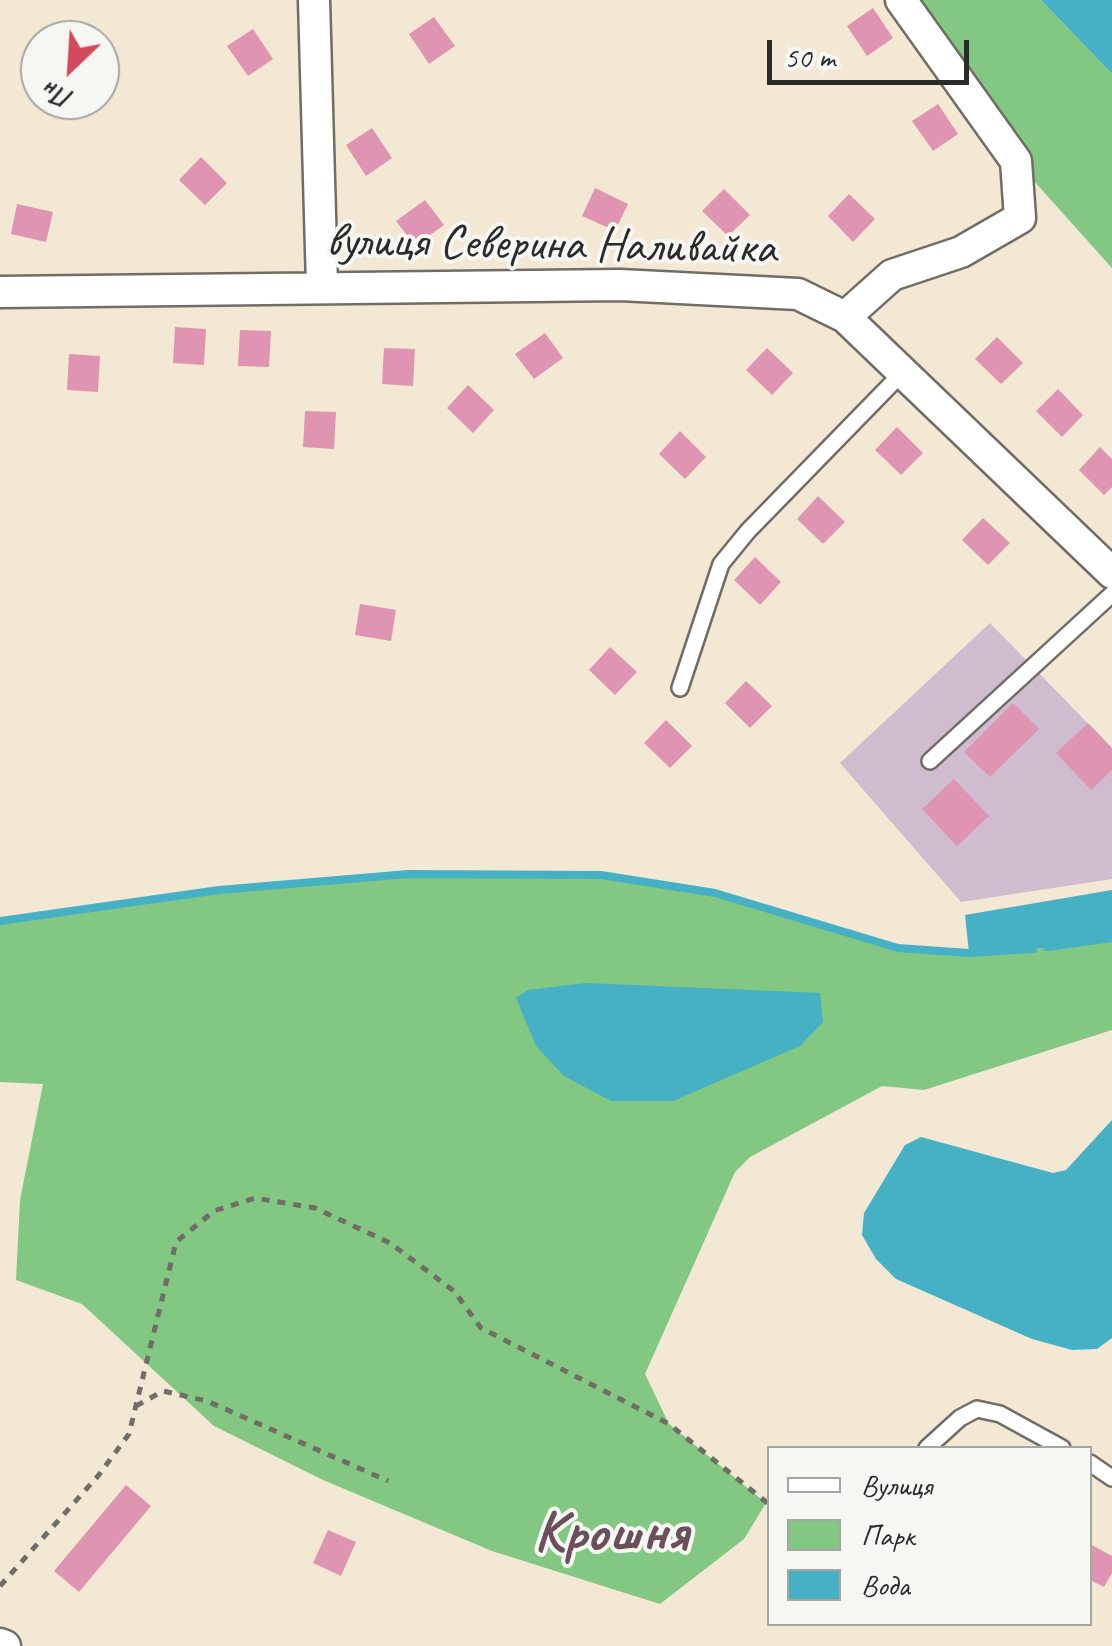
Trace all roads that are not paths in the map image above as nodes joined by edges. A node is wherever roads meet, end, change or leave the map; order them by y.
1 (314, 0) edge
2 (901, 0) edge
3 (322, 286) junction
4 (0, 292) edge
5 (845, 317) junction
6 (902, 372) junction
7 (1112, 573) edge
8 (1112, 594) edge
9 (680, 688) dead end
10 (930, 761) dead end
11 (929, 1446) edge
12 (1058, 1446) edge

1 - 3 street
2 - 5 street
3 - 4 street, вулиця Северина Наливайка
3 - 5 street, вулиця Северина Наливайка
5 - 6 street, вулиця Северина Наливайка
6 - 7 street, вулиця Северина Наливайка
6 - 9 lane
8 - 10 lane
11 - 12 lane

